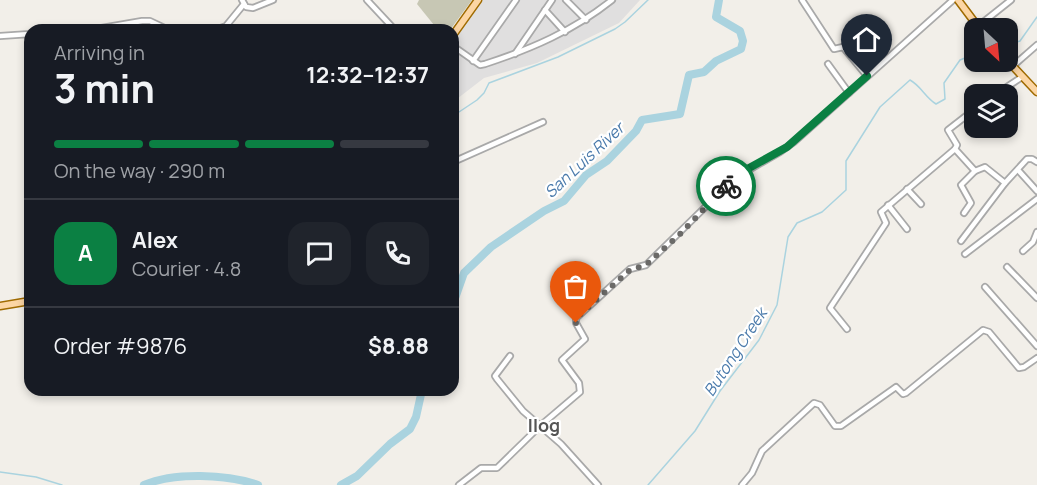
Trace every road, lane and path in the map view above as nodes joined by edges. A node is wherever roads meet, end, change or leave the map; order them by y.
1 (273, 0) edge
2 (367, 0) edge
3 (478, 0) edge
4 (516, 0) edge
5 (552, 0) edge
6 (566, 0) edge
7 (802, 0) edge
8 (1011, 0) edge
9 (608, 1) edge
10 (958, 1) edge
11 (243, 2) edge
12 (545, 10) junction
13 (971, 18) edge
14 (990, 18) edge
15 (586, 20) junction
16 (130, 24) edge
17 (156, 24) edge
18 (227, 24) edge
19 (389, 24) edge
20 (459, 27) edge
21 (565, 32) junction
22 (24, 34) edge
23 (0, 36) edge
24 (522, 45) junction
25 (1037, 45) edge
26 (528, 49) junction
27 (459, 50) edge
28 (515, 54) junction
29 (1018, 58) edge
30 (473, 61) junction
31 (828, 64) dead end
32 (1018, 72) edge
33 (867, 76) junction
34 (1022, 77) junction
35 (1011, 84) edge
36 (1037, 92) edge
37 (849, 93) junction
38 (964, 118) edge
39 (543, 122) dead end
40 (955, 149) junction
41 (459, 159) edge
42 (1037, 162) edge
43 (1018, 170) junction
44 (975, 171) junction
45 (1005, 183) junction
46 (908, 189) junction
47 (1037, 191) edge
48 (1037, 199) edge
49 (921, 204) dead end
50 (888, 206) junction
51 (964, 213) dead end
52 (907, 229) dead end
53 (1037, 232) edge
54 (961, 241) dead end
55 (1023, 251) dead end
56 (965, 254) dead end
57 (1007, 267) dead end
58 (985, 287) dead end
59 (1037, 298) edge
60 (24, 302) edge
61 (0, 306) edge
62 (847, 329) dead end
63 (1037, 346) edge
64 (510, 356) dead end
65 (1036, 360) edge
66 (540, 426) junction
67 (459, 485) edge
68 (598, 485) edge
69 (742, 485) edge

1 - 11 street
2 - 19 street
3 - 20 main road
4 - 30 street
5 - 12 street
6 - 15 street
7 - 33 street
8 - 14 street
9 - 15 street
10 - 13 main road
10 - 33 street
11 - 18 street
12 - 21 street
12 - 24 street
15 - 21 street
16 - 17 street
21 - 26 street
22 - 23 street
24 - 26 street
24 - 28 street
25 - 29 street
26 - 28 street
27 - 30 street
28 - 30 street
31 - 37 street
32 - 34 main road
33 - 37 street
34 - 35 street
34 - 36 main road
37 - 66 street
38 - 40 street
39 - 41 street
40 - 44 street
40 - 46 street
42 - 43 street
43 - 45 street
43 - 47 street
44 - 45 street
44 - 51 street
45 - 54 street
46 - 49 street
46 - 50 street
48 - 56 street
50 - 52 street
50 - 62 street
53 - 55 street
57 - 59 street
58 - 63 street
60 - 61 main road
64 - 66 street
65 - 69 street
66 - 67 street
66 - 68 street

